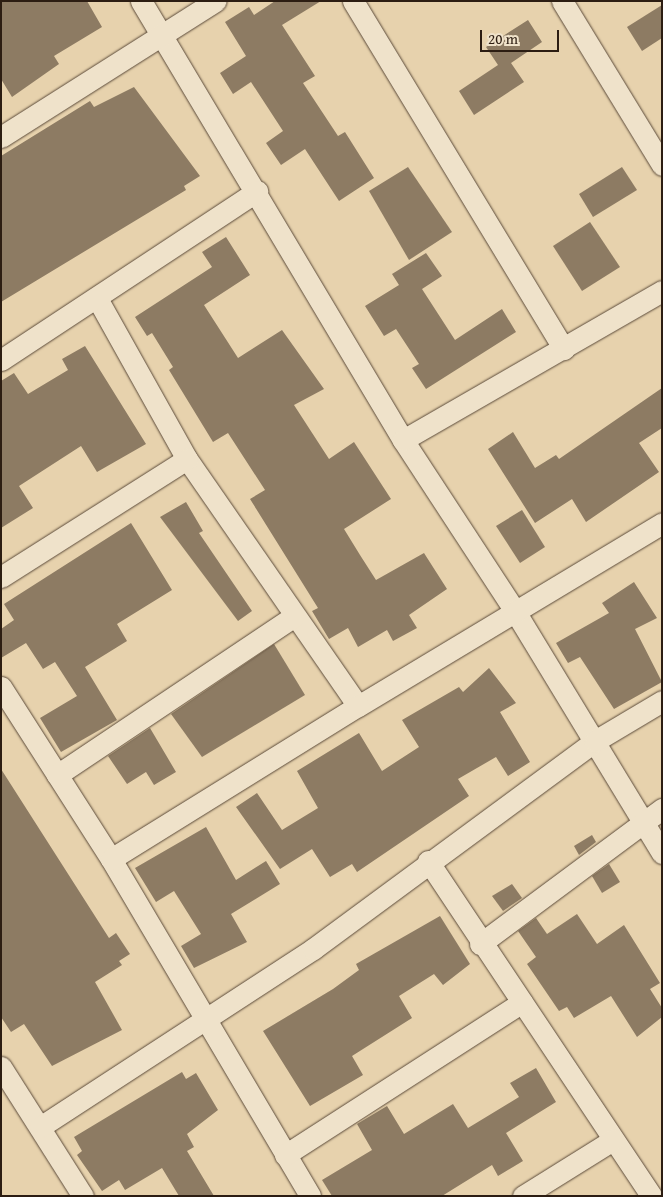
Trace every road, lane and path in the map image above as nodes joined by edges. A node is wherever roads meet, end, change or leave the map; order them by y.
1 (141, 1) edge
2 (215, 1) edge
3 (353, 1) edge
4 (562, 1) edge
5 (163, 35) junction
6 (2, 134) edge
7 (662, 165) edge
8 (257, 191) junction
9 (662, 291) edge
10 (98, 300) junction
11 (564, 349) junction
12 (1, 360) edge
13 (403, 440) junction
14 (187, 458) junction
15 (662, 523) edge
16 (1, 577) edge
17 (516, 613) junction
18 (293, 617) junction
19 (1, 687) edge
20 (662, 700) edge
21 (358, 706) junction
22 (595, 742) junction
23 (57, 775) junction
24 (662, 809) edge
25 (643, 820) junction
26 (662, 853) edge
27 (111, 859) junction
28 (428, 861) junction
29 (480, 944) junction
30 (522, 1002) junction
31 (203, 1018) junction
32 (1, 1067) edge
33 (40, 1127) junction
34 (613, 1140) junction
35 (285, 1155) junction
36 (83, 1196) edge
37 (310, 1196) edge
38 (523, 1196) edge
39 (651, 1196) edge

1 - 5 street
2 - 5 street
3 - 11 street
4 - 7 street
5 - 6 street
5 - 8 street
8 - 10 street
8 - 13 street
9 - 11 street
10 - 12 street
10 - 14 street
11 - 13 street
13 - 17 street
14 - 16 street
14 - 18 street
15 - 17 street
17 - 21 street
17 - 22 street
18 - 21 street
18 - 23 street
19 - 23 street
20 - 22 street
21 - 27 street
22 - 25 street
22 - 28 street
23 - 27 street
24 - 25 street
25 - 26 street
25 - 29 street
27 - 31 street
28 - 29 street
28 - 31 street
29 - 30 street
30 - 34 street
30 - 35 street
31 - 33 street
31 - 35 street
32 - 33 street
33 - 36 street
34 - 38 street
34 - 39 street
35 - 37 street

